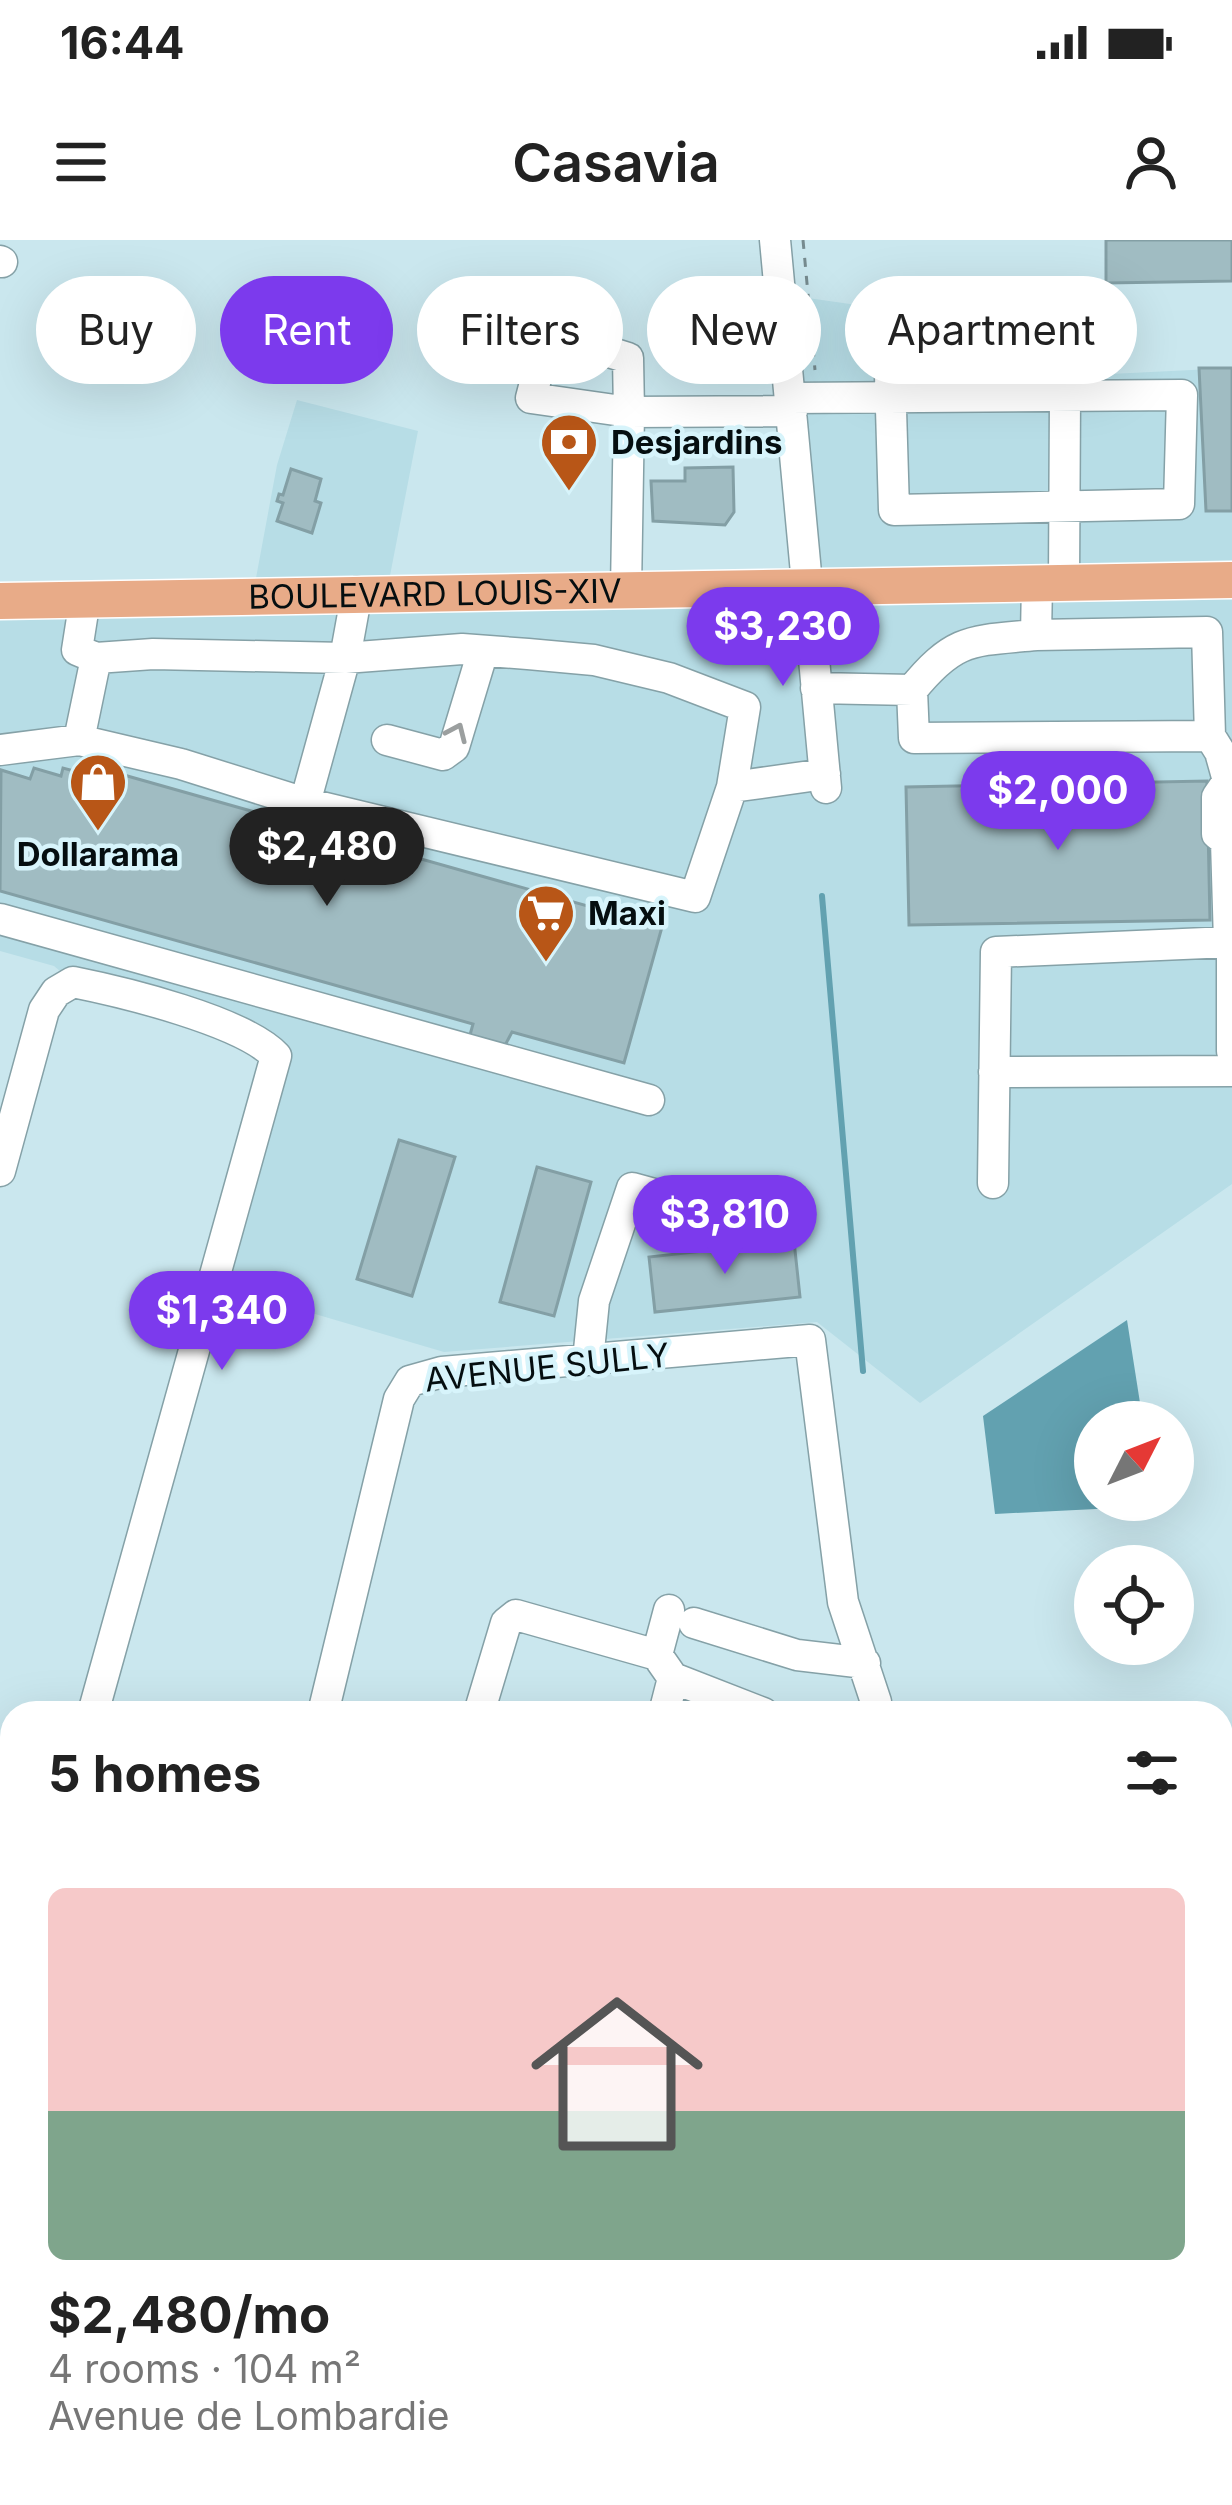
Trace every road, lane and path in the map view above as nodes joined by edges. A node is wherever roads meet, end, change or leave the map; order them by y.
1 (776, 240) edge
2 (1019, 396) junction
3 (1065, 396) junction
4 (891, 398) junction
5 (792, 404) junction
6 (1064, 507) junction
7 (1232, 580) edge
8 (1065, 582) junction
9 (809, 585) junction
10 (626, 590) junction
11 (357, 592) junction
12 (85, 599) junction
13 (0, 601) edge
14 (1096, 634) junction
15 (1036, 635) junction
16 (483, 651) junction
17 (96, 658) junction
18 (345, 658) junction
19 (816, 688) junction
20 (912, 690) junction
21 (1216, 717) edge
22 (79, 740) junction
23 (387, 740) dead end
24 (0, 750) edge
25 (732, 787) junction
26 (1229, 789) edge
27 (305, 803) junction
28 (1229, 839) edge
29 (0, 919) edge
30 (1231, 942) edge
31 (1232, 1052) edge
32 (1232, 1071) edge
33 (994, 1072) junction
34 (649, 1100) dead end
35 (0, 1171) edge
36 (993, 1183) dead end
37 (752, 1221) dead end
38 (588, 1360) junction
39 (865, 1663) junction
40 (665, 1667) junction
41 (96, 1701) edge
42 (326, 1701) edge
43 (483, 1701) edge
44 (664, 1701) edge
45 (737, 1701) edge
46 (876, 1701) edge

1 - 5 street
2 - 3 street
2 - 4 street
2 - 4 street
3 - 6 street
3 - 6 street
4 - 5 street
4 - 6 street
5 - 9 street
5 - 10 street
6 - 8 street
7 - 8 main road, BOULEVARD LOUIS-XIV
8 - 9 main road, BOULEVARD LOUIS-XIV
8 - 14 street
8 - 15 street
9 - 10 main road, BOULEVARD LOUIS-XIV
9 - 19 street
10 - 11 main road, BOULEVARD LOUIS-XIV
11 - 12 main road, BOULEVARD LOUIS-XIV
11 - 18 street
12 - 13 main road, BOULEVARD LOUIS-XIV
12 - 17 street
14 - 15 street
14 - 21 street
15 - 20 street
16 - 18 street
23 -> 16 street
16 - 25 street
17 - 18 street
17 - 22 street
18 - 27 street
19 - 20 street
19 - 25 street
20 - 21 street
21 - 26 street
22 - 24 street
22 - 27 street
25 - 27 street
26 - 28 street
28 - 30 street
29 - 34 street
30 - 31 street
30 - 33 street
32 - 33 street
33 - 36 street
35 - 41 street
37 - 38 street
38 - 39 street, AVENUE SULLY
38 - 42 street, AVENUE SULLY
39 - 40 street
39 - 46 street
40 - 43 street
40 - 44 street
40 - 45 street

